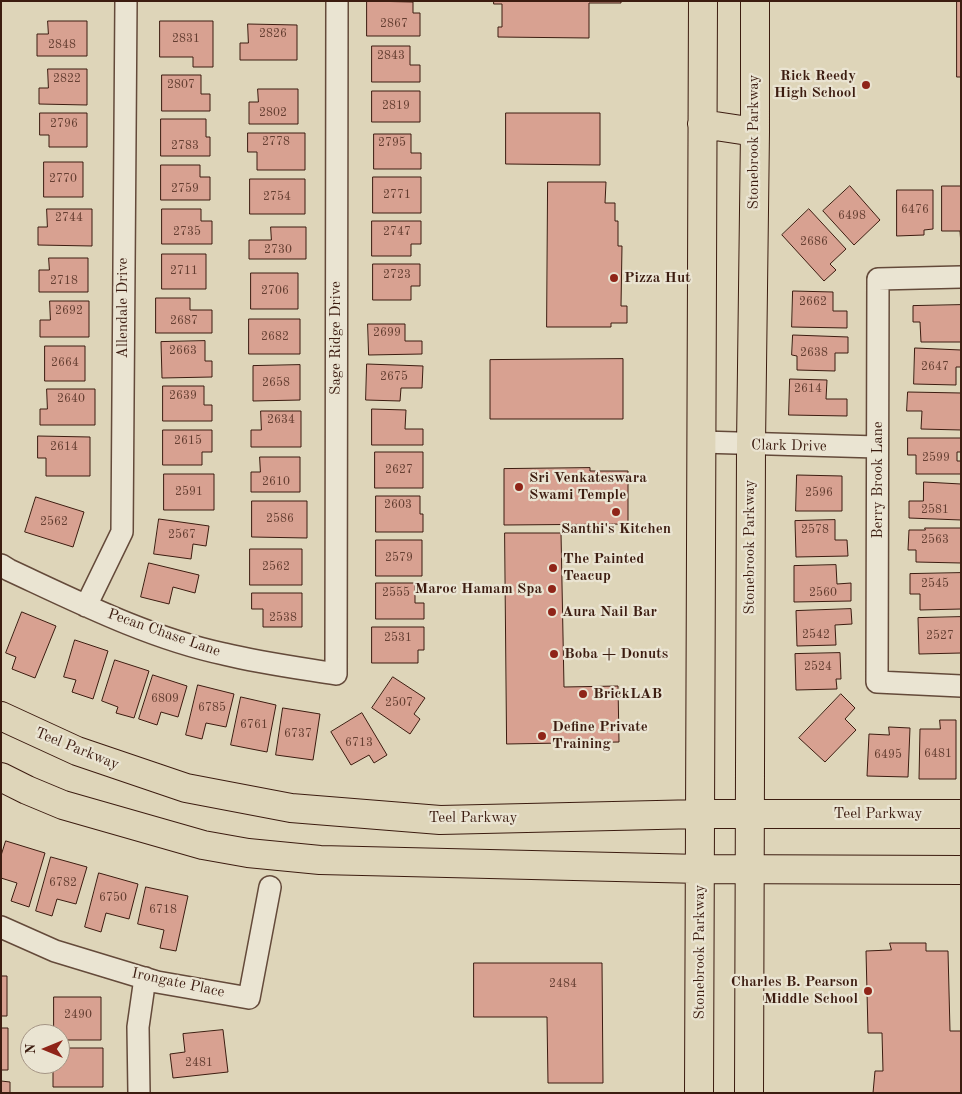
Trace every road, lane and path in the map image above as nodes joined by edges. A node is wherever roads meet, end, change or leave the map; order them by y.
1 (126, 1) edge
2 (337, 1) edge
3 (703, 1) edge
4 (755, 1) edge
5 (702, 124) junction
6 (755, 132) junction
7 (961, 277) edge
8 (701, 442) junction
9 (751, 445) junction
10 (878, 447) junction
11 (4, 573) edge
12 (86, 606) junction
13 (336, 674) joint
14 (961, 686) edge
15 (1, 716) edge
16 (1, 777) edge
17 (700, 814) junction
18 (750, 814) junction
19 (961, 814) edge
20 (700, 869) junction
21 (750, 869) junction
22 (961, 870) edge
23 (270, 887) dead end
24 (1, 927) edge
25 (145, 978) junction
26 (139, 1093) edge
27 (699, 1093) edge
28 (749, 1093) edge

1 - 12 street, Allendale Drive
2 - 13 street, Sage Ridge Drive
3 - 5 main road, Stonebrook Parkway
4 - 6 main road, Stonebrook Parkway
5 - 6 main road
5 - 8 main road, Stonebrook Parkway
6 - 9 main road, Stonebrook Parkway
7 - 10 street, Berry Brook Lane
8 - 9 street, Clark Drive
8 - 17 main road, Stonebrook Parkway
9 - 10 street, Clark Drive
9 - 18 main road, Stonebrook Parkway
10 - 14 street, Berry Brook Lane
11 - 12 street, Pecan Chase Lane
12 - 13 street, Pecan Chase Lane
15 - 17 main road, Teel Parkway
16 - 20 main road
17 - 18 main road, Teel Parkway
17 - 20 main road, Stonebrook Parkway
18 - 19 main road, Teel Parkway
18 - 21 main road, Stonebrook Parkway
20 - 21 main road
20 - 27 main road, Stonebrook Parkway
21 - 22 main road
21 - 28 main road, Stonebrook Parkway
23 - 25 street, Irongate Place
24 - 25 street, Irongate Place
25 - 26 street

